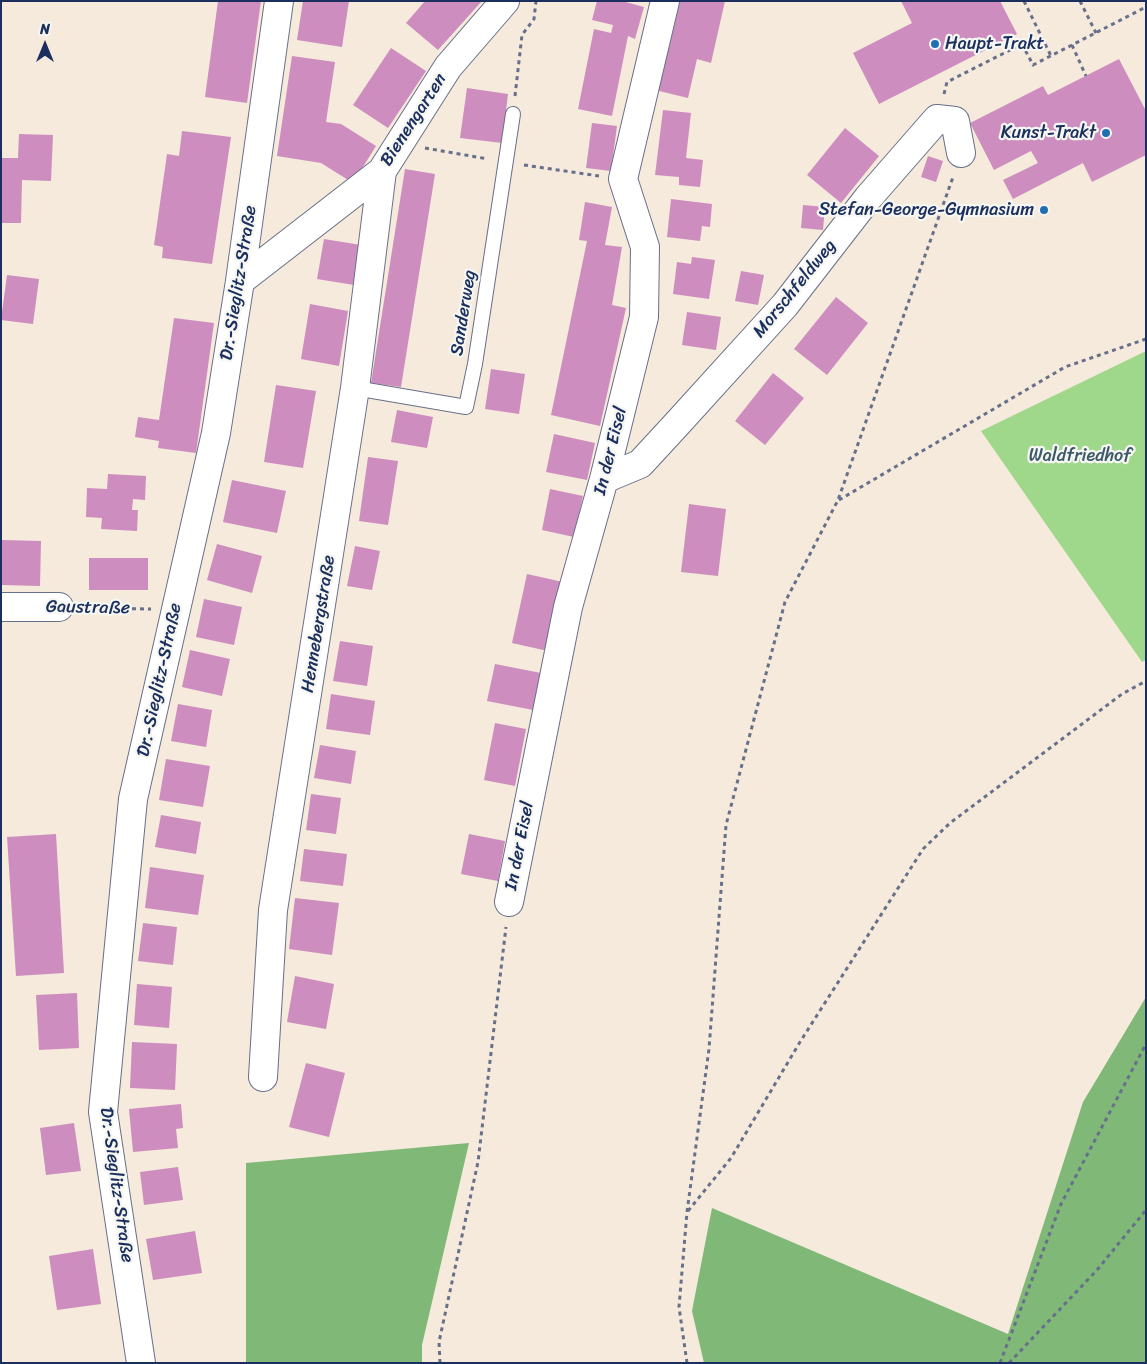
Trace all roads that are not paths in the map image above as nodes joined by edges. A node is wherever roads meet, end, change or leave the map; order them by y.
1 (279, 1) edge
2 (505, 1) edge
3 (665, 1) edge
4 (513, 114) road end
5 (961, 153) road end
6 (382, 171) junction
7 (240, 281) junction
8 (355, 388) junction
9 (604, 479) junction
10 (1, 608) edge
11 (59, 608) road end
12 (509, 902) road end
13 (263, 1077) dead end
14 (142, 1363) edge

1 - 7 street, Dr.-Sieglitz-Straße
2 - 6 street, Bienengarten
3 - 9 street, In der Eisel
4 - 8 lane, Sanderweg
5 - 9 street, Morschfeldweg
6 - 7 street, Bienengarten
6 - 8 street, Hennebergstraße
7 - 14 street, Dr.-Sieglitz-Straße
8 - 13 street, Hennebergstraße
9 - 12 street, In der Eisel
10 - 11 street, Gaustraße

